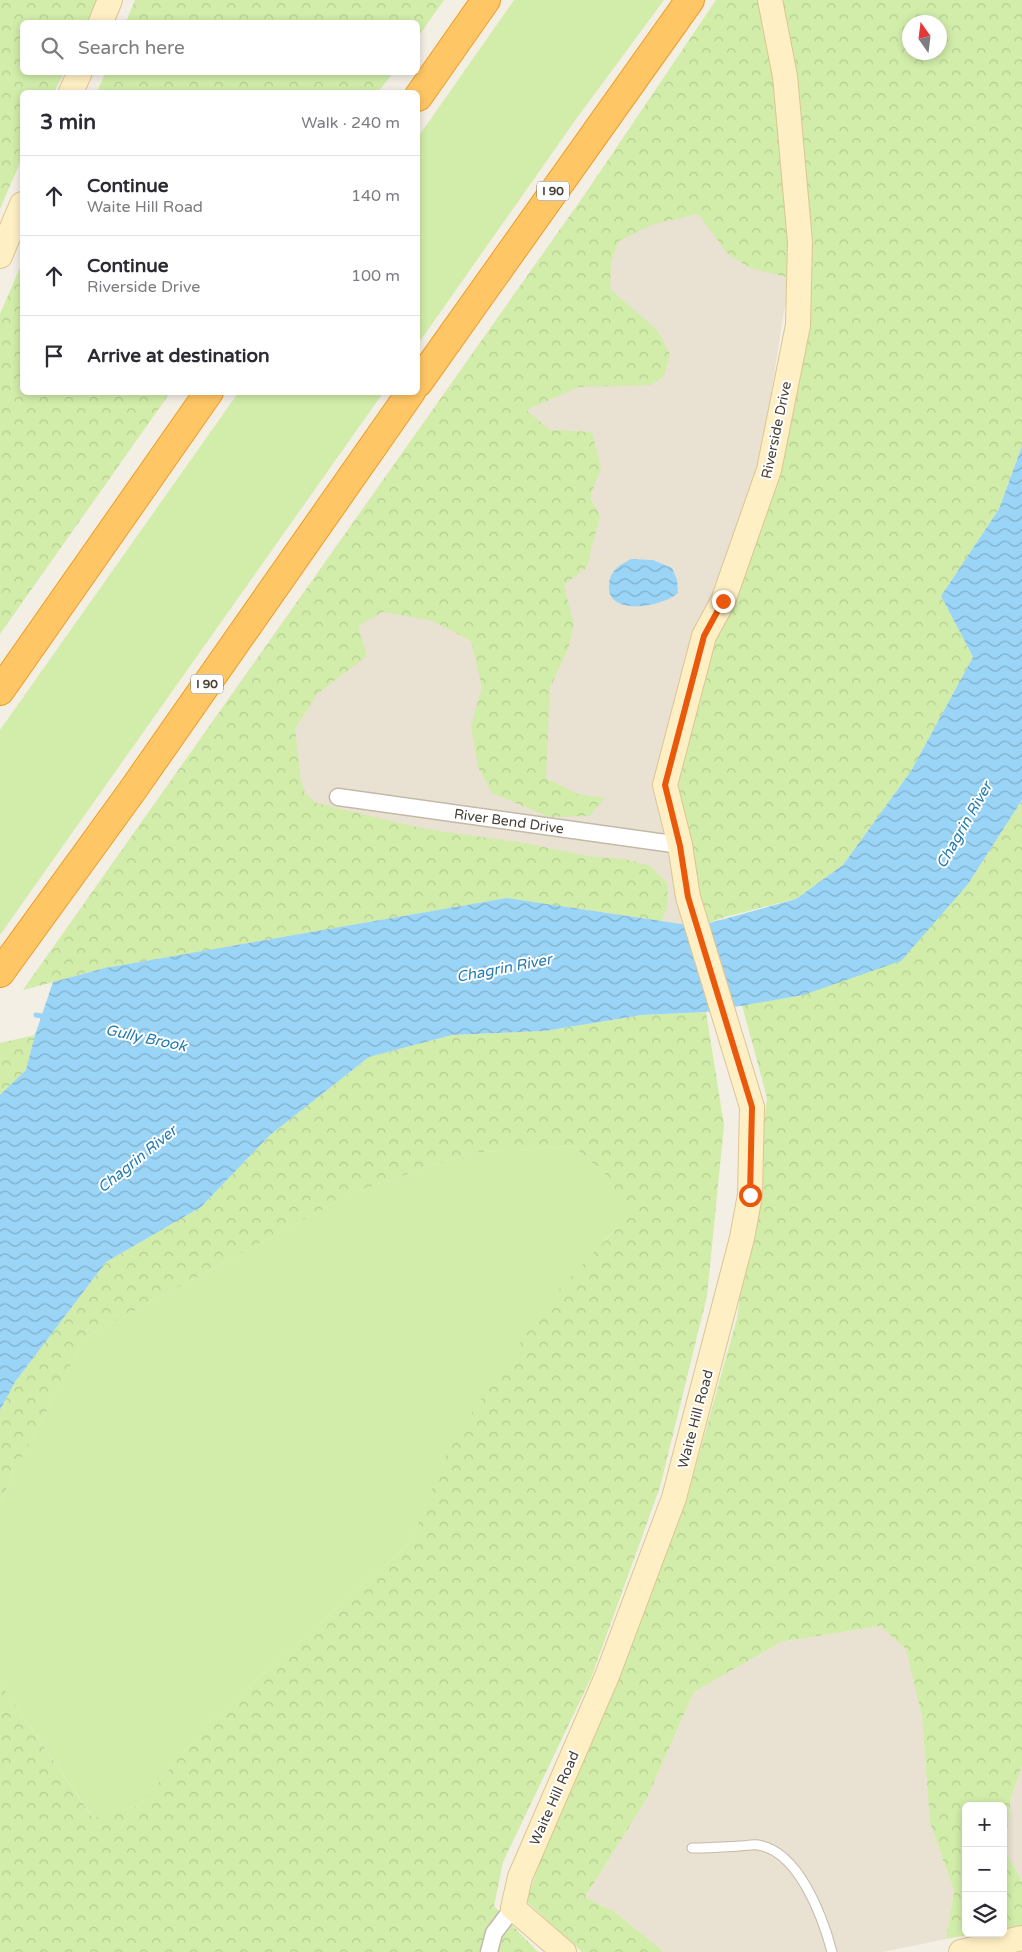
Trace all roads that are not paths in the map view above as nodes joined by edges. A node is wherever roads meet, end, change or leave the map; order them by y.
1 (110, 0) edge
2 (486, 0) edge
3 (690, 0) edge
4 (770, 0) edge
5 (102, 20) edge
6 (79, 75) edge
7 (72, 90) edge
8 (420, 94) edge
9 (20, 209) edge
10 (0, 256) edge
11 (420, 380) edge
12 (207, 395) edge
13 (409, 395) edge
14 (0, 691) edge
15 (338, 797) dead end
16 (680, 846) junction
17 (0, 972) edge
18 (692, 1848) dead end
19 (513, 1908) junction
20 (1022, 1938) edge
21 (489, 1952) edge
22 (564, 1952) edge
23 (832, 1952) edge
24 (961, 1952) edge

1 - 5 street
2 - 8 highway
3 - 11 highway, I 90
4 - 16 street, Riverside Drive
6 - 7 street
9 - 10 street
12 - 14 highway
13 - 17 highway, I 90
15 - 16 street, River Bend Drive
16 - 19 street, Waite Hill Road
18 - 23 lane
19 - 21 street
19 - 22 street
20 - 24 street

